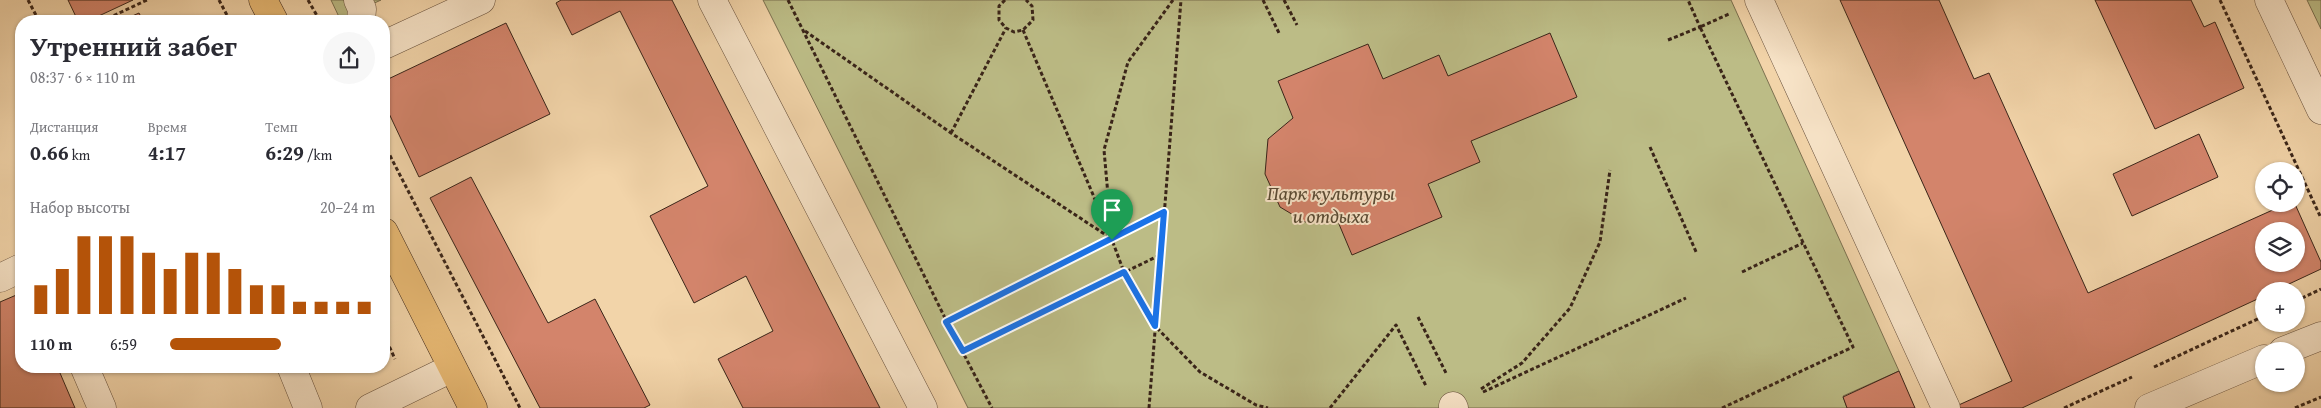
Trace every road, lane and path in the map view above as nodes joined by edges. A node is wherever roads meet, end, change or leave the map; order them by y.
1 (28, 0) edge
2 (147, 0) edge
3 (219, 0) edge
4 (263, 0) edge
5 (308, 0) edge
6 (358, 0) edge
7 (480, 0) edge
8 (712, 0) edge
9 (788, 0) edge
10 (1005, 0) edge
11 (1026, 0) edge
12 (1173, 0) edge
13 (1180, 0) edge
14 (1263, 0) edge
15 (1284, 0) edge
16 (1688, 0) edge
17 (2220, 0) edge
18 (2269, 0) edge
19 (1748, 6) edge
20 (36, 15) edge
21 (115, 15) edge
22 (227, 15) edge
23 (271, 15) edge
24 (317, 15) edge
25 (362, 15) edge
26 (1297, 25) dead end
27 (1700, 27) junction
28 (1006, 28) junction
29 (803, 30) junction
30 (1022, 30) junction
31 (1279, 33) dead end
32 (1668, 40) dead end
33 (390, 42) edge
34 (2321, 110) edge
35 (951, 133) junction
36 (1650, 147) dead end
37 (390, 156) edge
38 (1610, 170) dead end
39 (1164, 212) junction
40 (2321, 218) edge
41 (1112, 240) junction
42 (390, 244) edge
43 (1803, 244) junction
44 (1697, 254) dead end
45 (1161, 255) junction
46 (15, 271) edge
47 (1124, 272) junction
48 (1742, 272) dead end
49 (0, 278) edge
50 (2321, 289) edge
51 (2305, 297) edge
52 (1686, 298) dead end
53 (1418, 317) dead end
54 (2255, 320) edge
55 (946, 322) junction
56 (1155, 326) junction
57 (2321, 336) edge
58 (2305, 342) edge
59 (963, 351) junction
60 (2255, 363) edge
61 (452, 368) junction
62 (2151, 368) dead end
63 (87, 373) edge
64 (294, 373) edge
65 (2134, 376) dead end
66 (1429, 391) dead end
67 (2321, 397) edge
68 (1456, 406) edge
69 (102, 408) edge
70 (308, 408) edge
71 (370, 408) edge
72 (473, 408) edge
73 (520, 408) edge
74 (924, 408) edge
75 (992, 408) edge
76 (1148, 408) edge
77 (1268, 408) edge
78 (1330, 408) edge
79 (1722, 408) edge
80 (1946, 408) edge
81 (2064, 408) edge
82 (2149, 408) edge
83 (2295, 408) edge

1 - 20 path
2 - 21 path
3 - 22 path
4 - 23 main road
5 - 24 path
6 - 25 street
7 - 33 street
8 - 74 street
9 - 29 path
10 - 28 path
11 - 30 path
12 - 41 path
13 - 39 path
14 - 31 path
15 - 26 path
16 - 27 path
17 - 40 path
18 - 34 street
19 - 27 path
19 - 80 street
27 - 32 path
27 - 43 path
28 - 30 path
28 - 35 path
29 - 35 path
29 - 55 path
30 - 41 path
35 - 41 path
36 - 44 path
37 - 73 path
38 - 68 path
39 - 41 path
39 - 45 path
41 - 47 path
41 - 55 path
42 - 61 main road
43 - 48 path
43 - 79 path
45 - 47 path
45 - 56 path
46 - 49 street
47 - 56 path
47 - 59 path
50 - 51 path
52 - 68 path
53 - 68 path
54 - 62 path
55 - 59 path
56 - 76 path
56 - 77 path
57 - 58 street
59 - 75 path
60 - 82 street
61 - 71 street
61 - 72 main road
63 - 69 street
64 - 70 street
65 - 81 path
66 - 78 path
67 - 83 path

